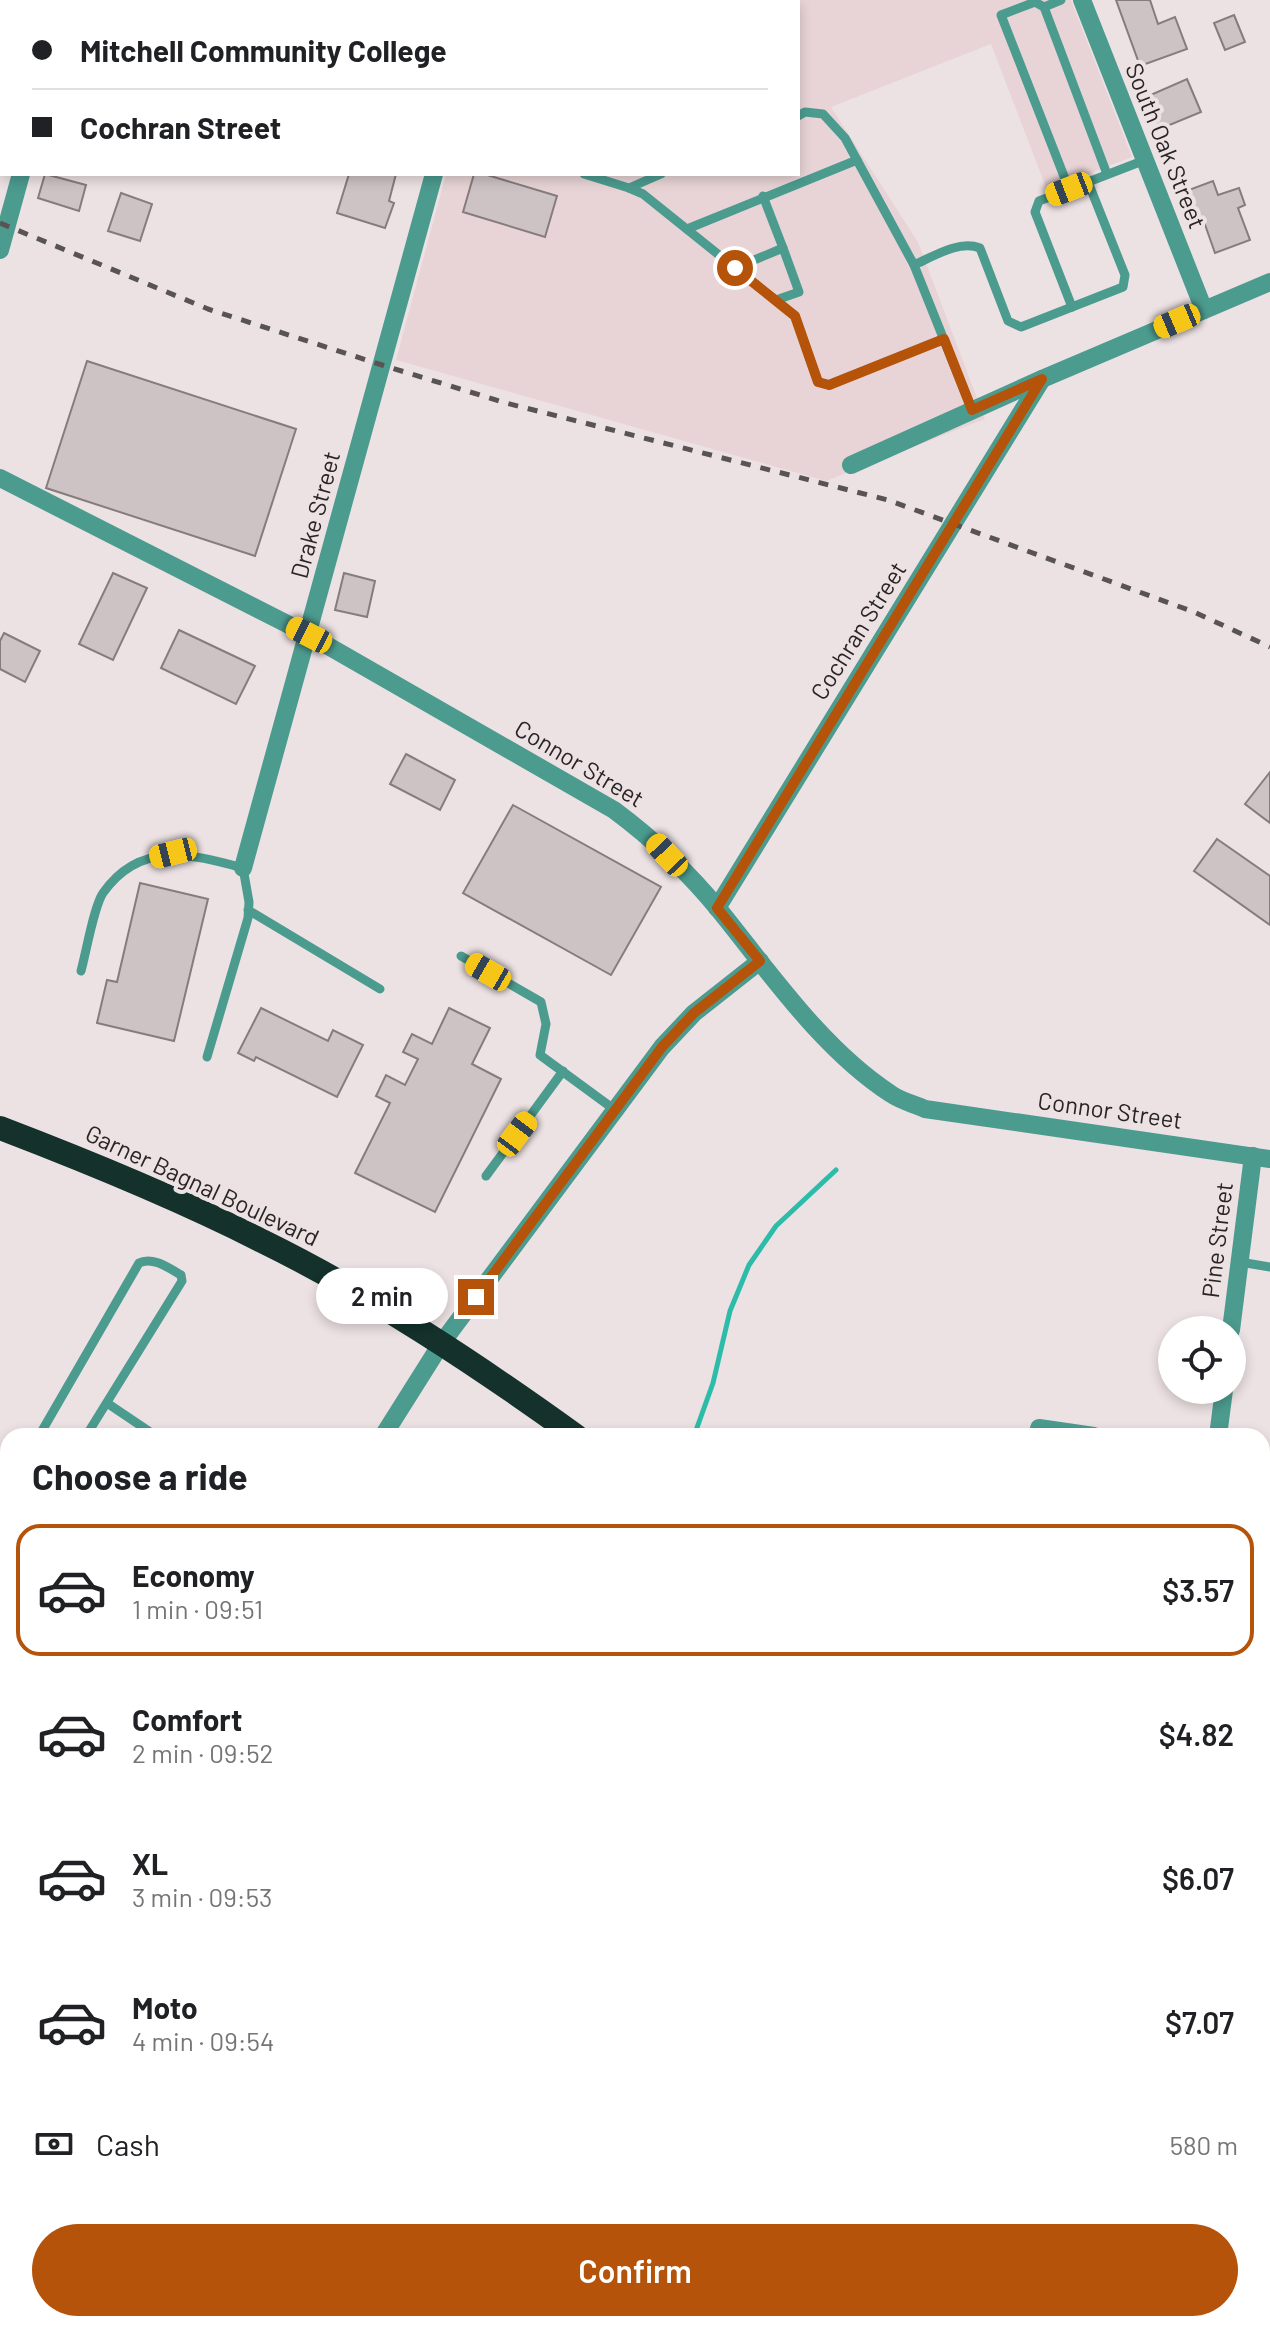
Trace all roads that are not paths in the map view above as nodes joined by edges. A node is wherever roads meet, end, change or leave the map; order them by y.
1 (1061, 0) edge
2 (1082, 0) edge
3 (1044, 7) junction
4 (800, 115) edge
5 (857, 160) junction
6 (1145, 160) junction
7 (1107, 174) junction
8 (20, 176) edge
9 (433, 176) edge
10 (590, 176) edge
11 (656, 176) edge
12 (1088, 182) junction
13 (629, 188) junction
14 (1069, 189) junction
15 (763, 196) junction
16 (687, 229) junction
17 (783, 248) junction
18 (0, 250) edge
19 (914, 265) junction
20 (735, 268) junction
21 (1270, 282) edge
22 (776, 300) junction
23 (1072, 307) junction
24 (1204, 310) junction
25 (944, 339) junction
26 (1042, 379) junction
27 (972, 410) junction
28 (851, 465) dead end
29 (0, 478) edge
30 (309, 635) junction
31 (243, 868) junction
32 (717, 908) junction
33 (248, 910) junction
34 (461, 956) dead end
35 (760, 961) junction
36 (81, 971) dead end
37 (380, 989) dead end
38 (207, 1057) dead end
39 (563, 1071) junction
40 (615, 1110) junction
41 (0, 1128) edge
42 (1262, 1157) edge
43 (486, 1176) dead end
44 (1240, 1262) junction
45 (1269, 1263) edge
46 (1233, 1316) edge
47 (441, 1344) junction
48 (107, 1403) junction
49 (1222, 1404) edge
50 (44, 1428) edge
51 (91, 1428) edge
52 (144, 1428) edge
53 (388, 1428) edge
54 (564, 1428) edge
55 (1219, 1428) edge

1 - 3 lane
2 - 6 street, South Oak Street
3 - 7 lane
3 - 14 lane
4 - 5 lane
5 - 15 lane
5 - 19 lane
6 - 7 lane
6 - 24 street, South Oak Street
7 - 12 lane
8 - 18 street
9 - 30 street, Drake Street
10 - 13 lane
11 - 13 lane
12 - 14 lane
12 - 23 lane
13 - 16 lane
14 - 23 lane
15 - 16 lane
15 - 17 lane
16 - 20 lane
17 - 20 lane
17 - 22 lane
19 - 23 lane
19 - 25 lane
20 - 22 lane
21 - 24 street
22 - 25 lane
24 - 26 street
25 - 27 lane
26 - 27 street
26 - 32 street, Cochran Street
27 - 28 street
29 - 30 street, Connor Street
30 - 31 street, Drake Street
30 - 32 street, Connor Street
31 - 33 lane
31 - 36 lane
32 - 35 street, Connor Street
33 - 37 lane
33 - 38 lane
34 - 39 lane
35 - 40 street
35 - 42 street, Connor Street
39 - 40 lane
39 - 43 lane
40 - 47 street
41 - 47 highway, Garner Bagnal Boulevard
42 - 44 street, Pine Street
44 - 45 lane
44 - 46 street, Pine Street
47 - 53 street
47 - 54 highway, Garner Bagnal Boulevard
48 - 50 lane
48 - 51 lane
48 - 52 lane
49 - 55 street

